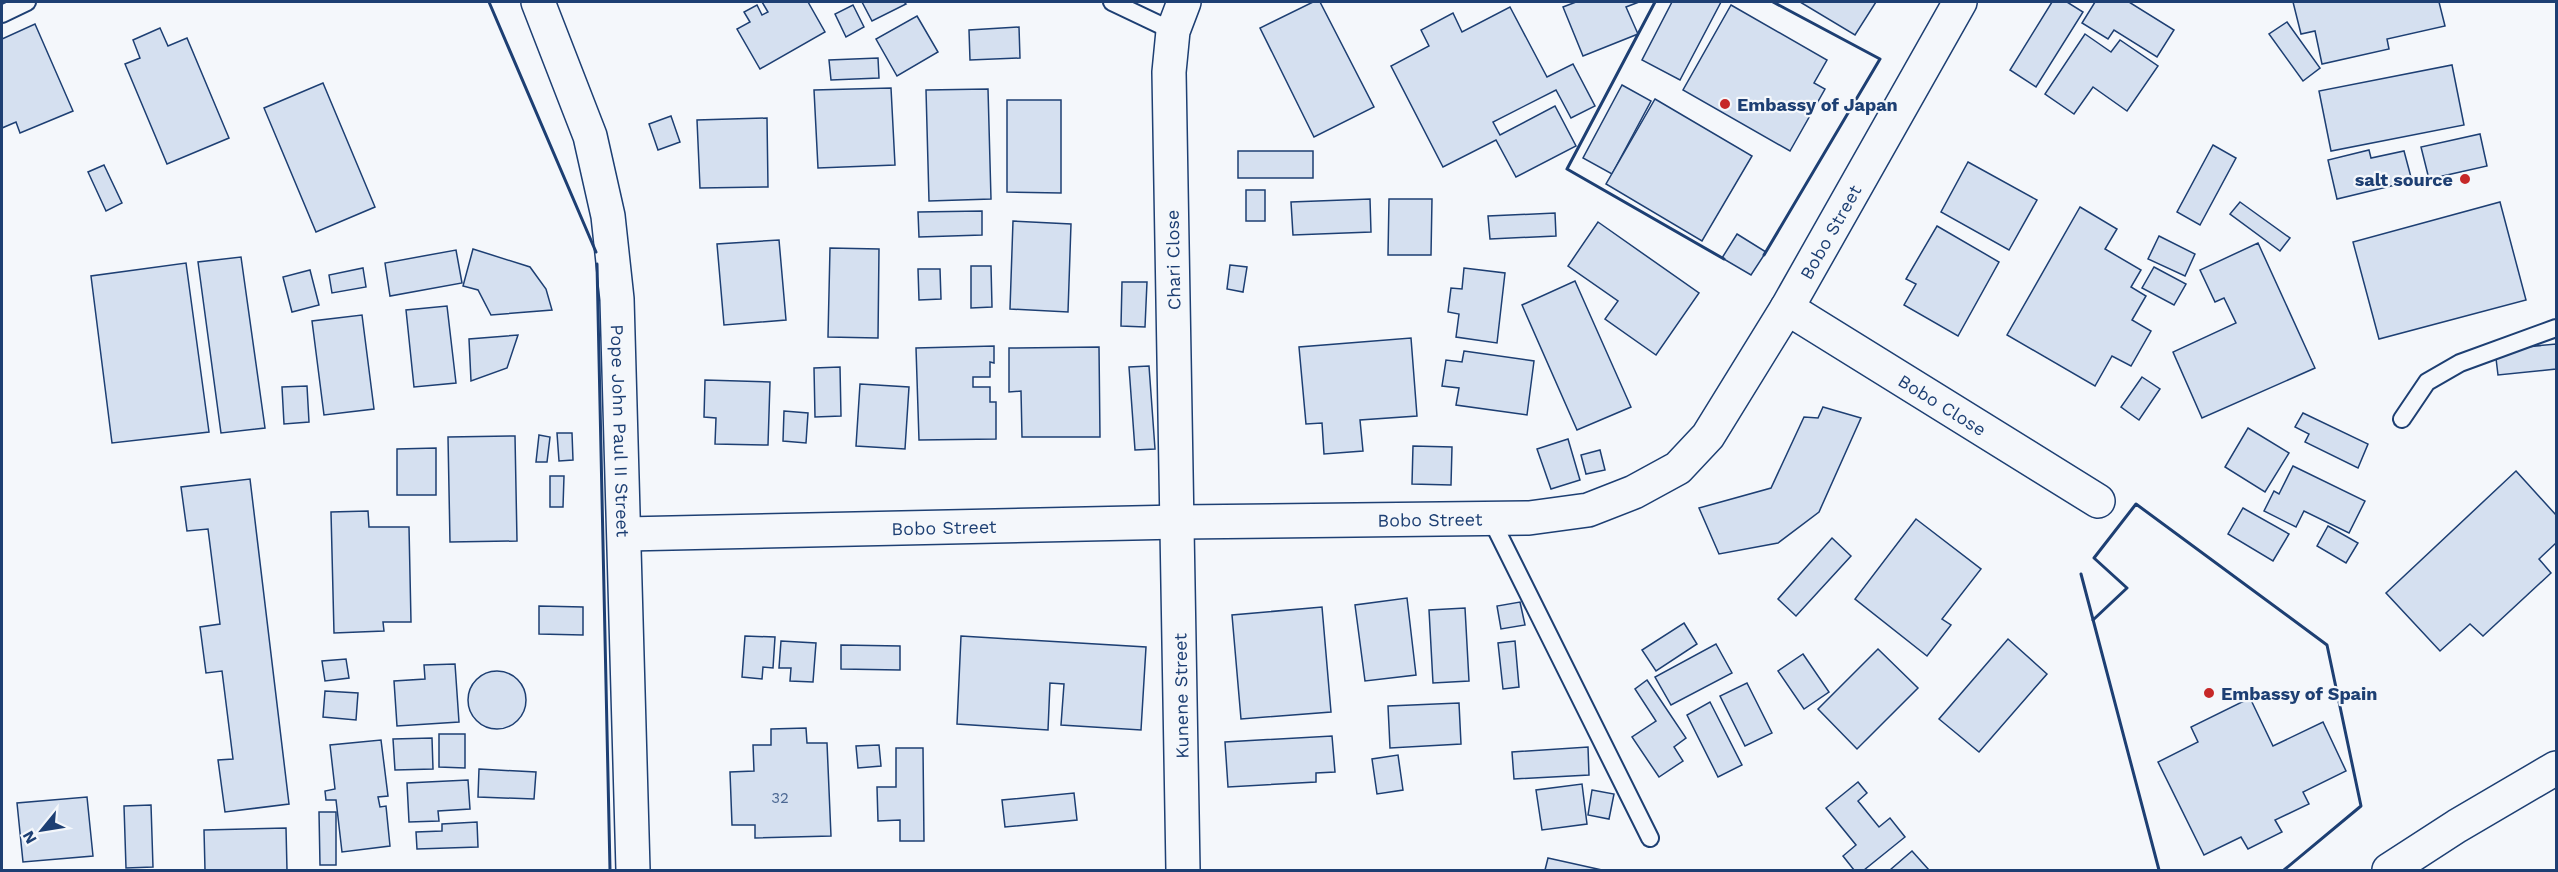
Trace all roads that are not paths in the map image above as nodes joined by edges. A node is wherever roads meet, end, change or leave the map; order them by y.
1 (27, 2) edge
2 (538, 2) edge
3 (1112, 2) edge
4 (1960, 2) edge
5 (2, 14) edge
6 (1178, 16) edge
7 (1787, 308) junction
8 (2556, 328) edge
9 (2402, 419) dead end
10 (2098, 501) dead end
11 (1491, 519) junction
12 (1179, 522) junction
13 (626, 534) junction
14 (2556, 768) edge
15 (1650, 838) dead end
16 (633, 870) edge
17 (1183, 870) edge
18 (2389, 870) edge

1 - 5 lane
2 - 13 street, Pope John Paul II Street
3 - 6 lane
4 - 7 street, Bobo Street
6 - 12 street, Chari Close
7 - 10 street, Bobo Close
7 - 11 street, Bobo Street
8 - 9 lane
11 - 12 street, Bobo Street
11 - 15 lane
12 - 13 street, Bobo Street
12 - 17 street, Kunene Street
13 - 16 street, Pope John Paul II Street
14 - 18 street

